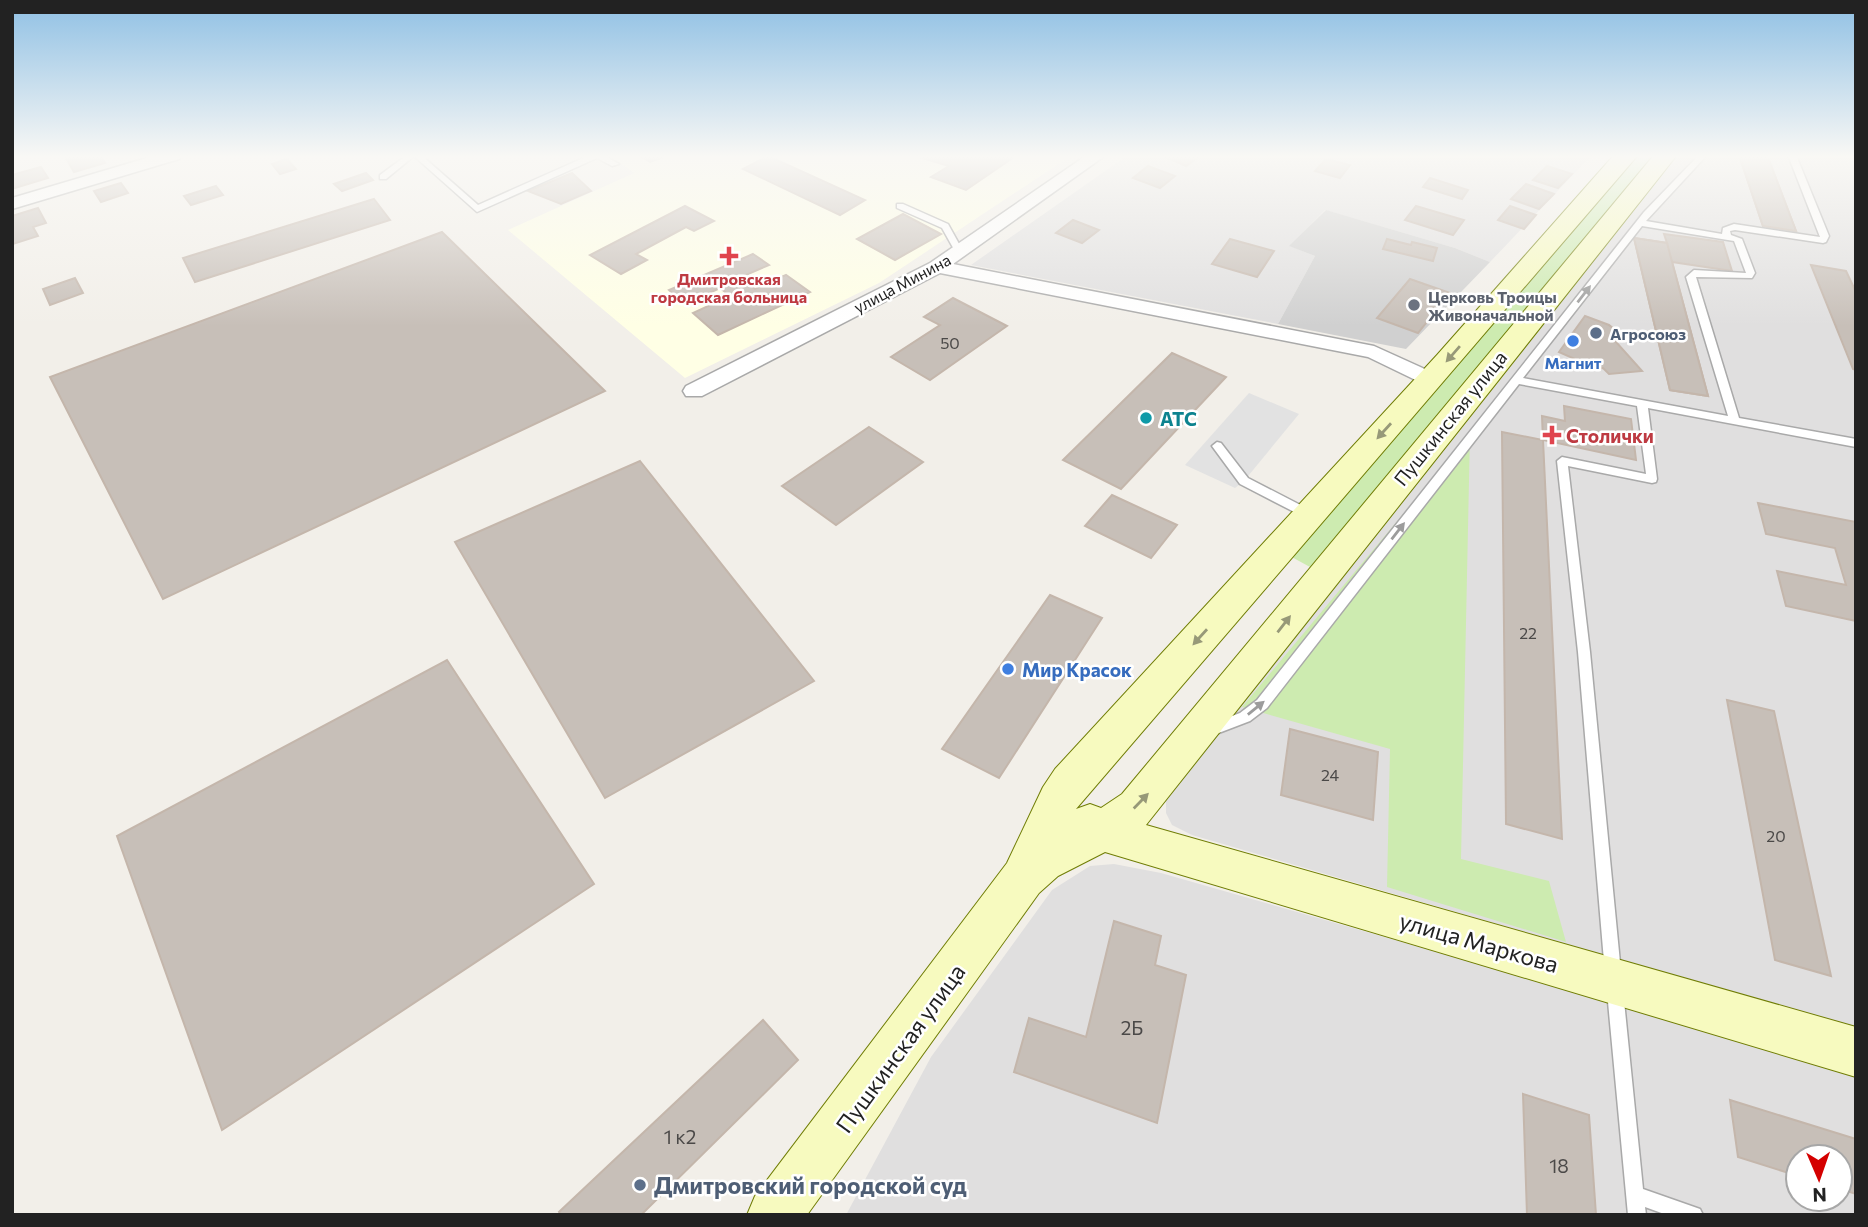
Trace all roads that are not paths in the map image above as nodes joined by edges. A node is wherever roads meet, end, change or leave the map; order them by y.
1 (914, 212) edge
2 (1015, 212) edge
3 (1576, 212) edge
4 (1619, 212) edge
5 (1650, 212) edge
6 (1815, 212) edge
7 (1640, 223) junction
8 (1727, 237) junction
9 (959, 251) junction
10 (937, 267) junction
11 (1430, 380) junction
12 (1517, 380) junction
13 (694, 391) dead end
14 (1642, 403) junction
15 (1734, 420) junction
16 (1856, 443) edge
17 (1217, 446) dead end
18 (1308, 514) junction
19 (1269, 559) junction
20 (1315, 585) junction
21 (1194, 737) junction
22 (1058, 800) junction
23 (1102, 832) junction
24 (1023, 878) junction
25 (1614, 981) junction
26 (1856, 1052) edge
27 (1635, 1195) junction
28 (774, 1215) edge
29 (1637, 1215) edge
30 (1694, 1215) edge

1 - 9 lane
2 - 9 street, улица Минина
3 -> 11 main road, Пушкинская улица
4 - 20 main road, Пушкинская улица
5 - 7 lane
6 - 8 lane
7 - 8 lane
12 -> 7 lane
8 - 15 lane
9 - 10 street, улица Минина
10 - 11 street
10 - 13 street, улица Минина
11 -> 18 main road, Пушкинская улица
12 - 14 lane
21 -> 12 lane
14 - 15 lane
14 - 25 lane
15 - 16 lane
17 - 18 lane
18 - 19 main road, Пушкинская улица
19 - 20 main road
19 -> 22 main road, Пушкинская улица
21 -> 20 main road, Пушкинская улица
23 -> 21 main road, Пушкинская улица
22 - 23 main road
22 - 24 main road, Пушкинская улица
23 - 24 main road, Пушкинская улица
23 - 25 main road, улица Маркова
24 - 28 main road, Пушкинская улица
25 - 26 main road, улица Маркова
25 - 27 lane
27 - 29 lane
27 - 30 lane

